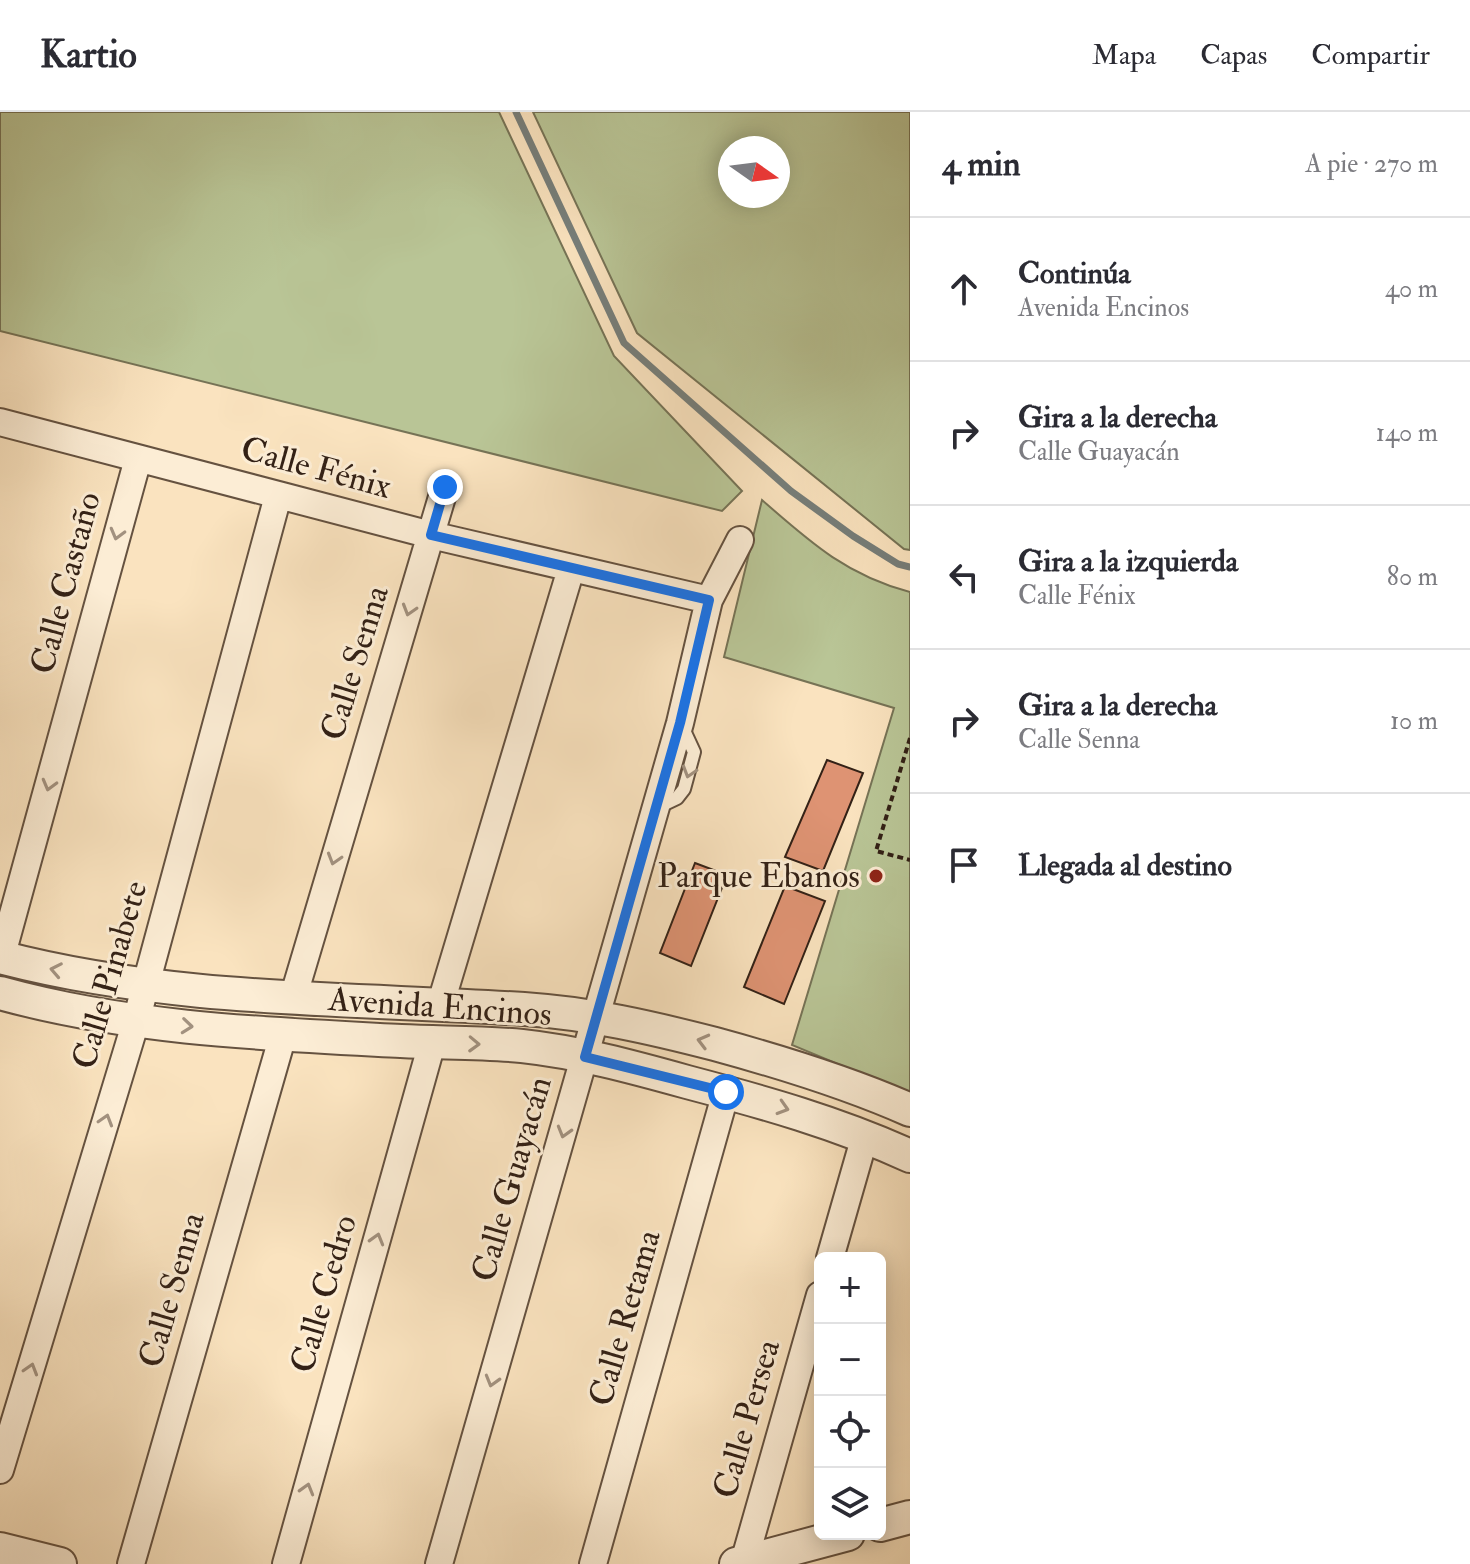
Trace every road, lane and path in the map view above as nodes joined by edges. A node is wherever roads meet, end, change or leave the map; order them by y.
1 (0, 422) edge
2 (138, 459) junction
3 (445, 487) dead end
4 (278, 496) junction
5 (431, 535) junction
6 (740, 540) dead end
7 (571, 569) junction
8 (709, 600) junction
9 (910, 738) edge
10 (910, 860) edge
11 (1, 958) edge
12 (146, 985) junction
13 (0, 993) edge
14 (293, 998) junction
15 (440, 1006) junction
16 (596, 1018) junction
17 (136, 1021) junction
18 (283, 1035) junction
19 (432, 1043) junction
20 (585, 1057) junction
21 (726, 1092) junction
22 (910, 1110) edge
23 (865, 1136) junction
24 (910, 1156) edge
25 (832, 1252) edge
26 (814, 1315) edge
27 (0, 1470) edge
28 (910, 1517) edge
29 (886, 1523) edge
30 (826, 1540) edge
31 (0, 1549) edge
32 (740, 1563) edge
33 (60, 1564) edge
34 (131, 1564) edge
35 (286, 1564) edge
36 (439, 1564) edge
37 (593, 1564) edge

1 - 2 street, Calle Fénix
2 - 4 street, Calle Fénix
2 -> 11 street, Calle Castaño
3 - 5 street, Calle Senna
4 - 5 street, Calle Fénix
4 - 12 street, Calle Pinabete
5 - 7 street, Calle Fénix
5 -> 14 street, Calle Senna
6 - 8 street, Calle Guayacán
7 - 8 street, Calle Fénix
7 - 15 street
8 -> 16 street, Calle Guayacán
9 - 10 path
12 -> 11 street, Avenida Encinos
12 - 14 street, Avenida Encinos
12 - 17 street, Calle Pinabete
13 - 17 street, Avenida Encinos
14 - 15 street, Avenida Encinos
15 - 16 street, Avenida Encinos
16 - 20 street, Calle Guayacán
22 -> 16 street, Avenida Encinos
17 -> 18 street, Avenida Encinos
27 -> 17 street, Calle Pinabete
18 - 19 street, Avenida Encinos
18 - 34 street, Calle Senna
19 -> 20 street, Avenida Encinos
35 -> 19 street, Calle Cedro
20 - 21 street, Avenida Encinos
20 -> 36 street, Calle Guayacán
21 -> 23 street, Avenida Encinos
21 - 37 street, Calle Retama
23 - 24 street, Avenida Encinos
23 - 25 street
26 - 32 street, Calle Persea
28 - 29 street
30 - 32 street
31 - 33 street

